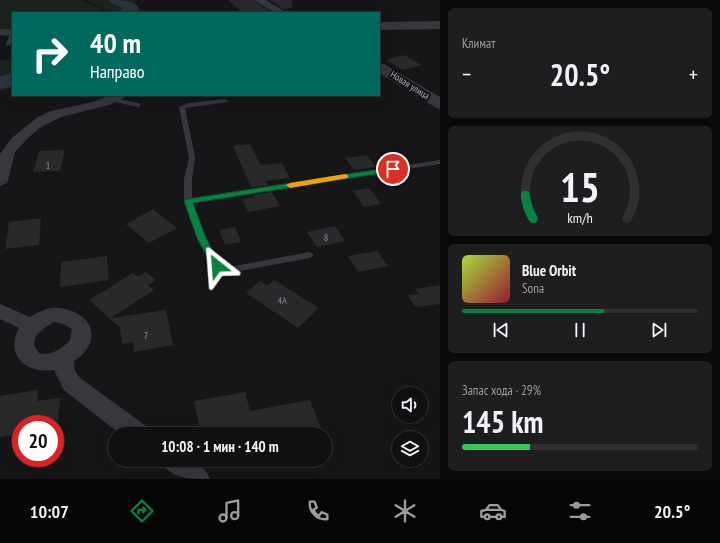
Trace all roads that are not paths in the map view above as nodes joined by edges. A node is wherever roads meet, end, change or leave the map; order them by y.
1 (259, 0) edge
2 (280, 12) edge
3 (440, 25) edge
4 (380, 26) edge
5 (0, 32) edge
6 (12, 33) edge
7 (12, 35) edge
8 (8, 44) dead end
9 (380, 68) edge
10 (116, 98) edge
11 (225, 101) dead end
12 (440, 104) edge
13 (138, 105) dead end
14 (440, 162) edge
15 (0, 181) edge
16 (188, 201) junction
17 (310, 256) dead end
18 (0, 311) edge
19 (30, 325) junction
20 (63, 358) junction
21 (129, 427) edge
22 (182, 467) edge
23 (198, 479) edge

1 - 2 street
3 - 4 street
5 - 6 street
7 - 8 lane
9 - 12 street, Новая улица
10 - 13 lane
10 - 15 street
11 - 16 lane
14 - 16 lane
16 - 17 lane
18 - 19 street
19 - 20 street
19 - 20 street
20 - 21 street
22 - 23 street

